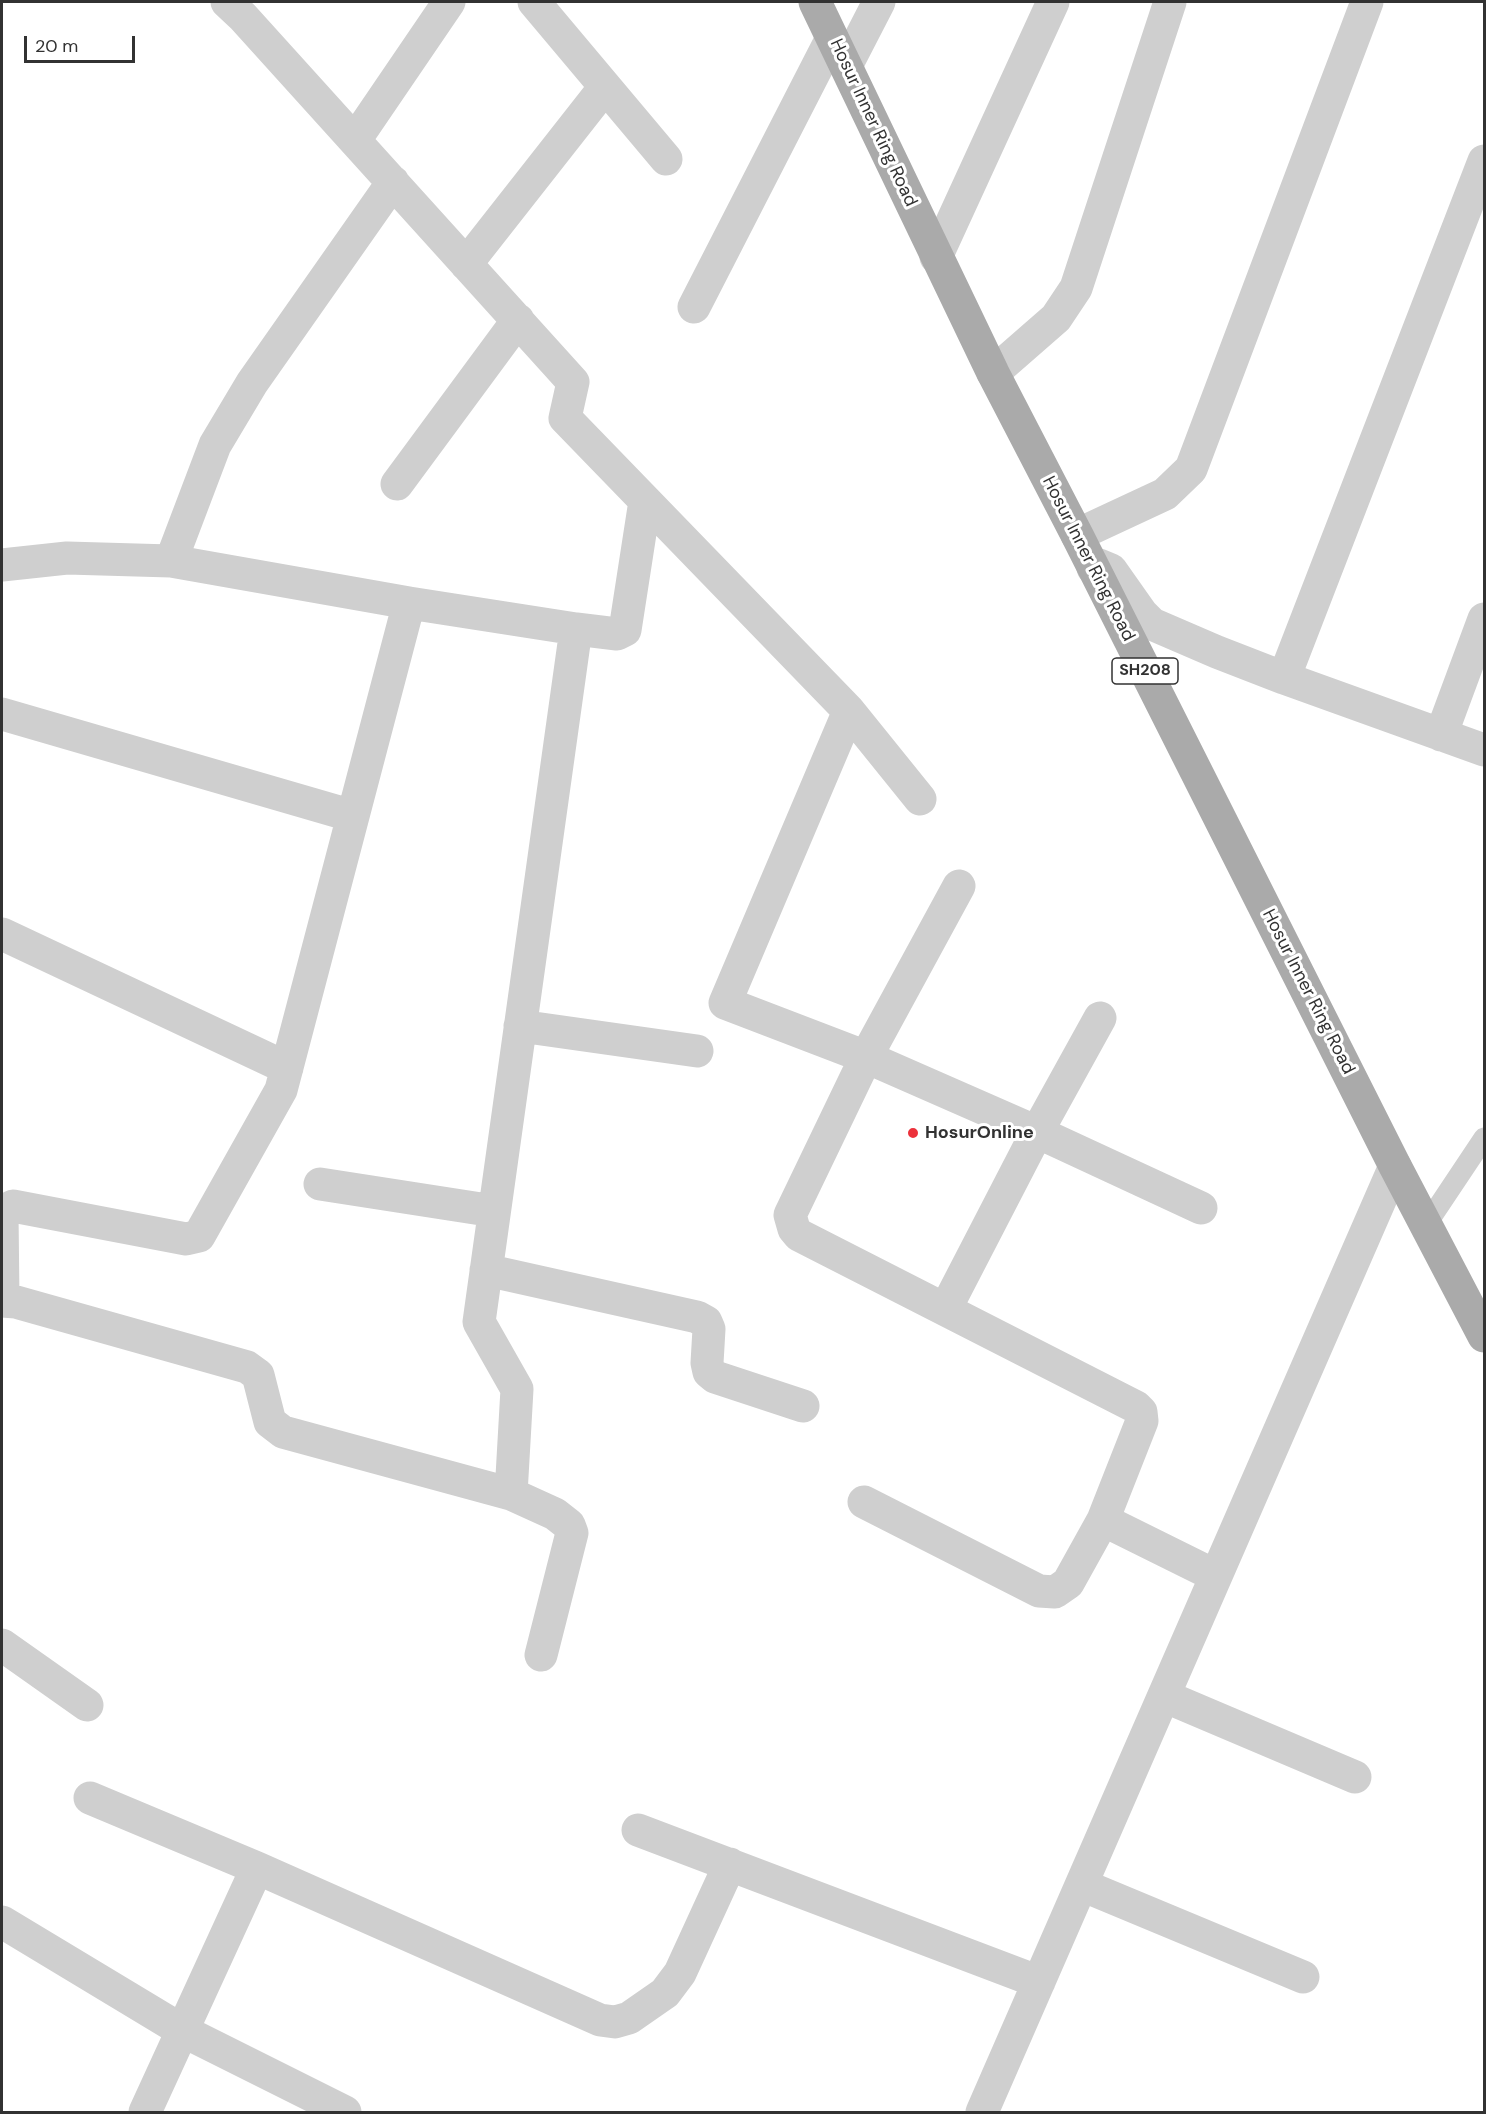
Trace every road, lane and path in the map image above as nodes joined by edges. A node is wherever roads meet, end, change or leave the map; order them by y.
1 (449, 2) edge
2 (534, 2) edge
3 (815, 2) edge
4 (879, 2) edge
5 (1053, 2) edge
6 (1170, 2) edge
7 (1367, 2) edge
8 (242, 7) edge
9 (839, 52) junction
10 (605, 87) junction
11 (355, 140) junction
12 (666, 159) dead end
13 (1485, 161) edge
14 (393, 183) junction
15 (936, 257) junction
16 (466, 264) junction
17 (694, 307) dead end
18 (518, 320) junction
19 (993, 373) junction
20 (397, 484) dead end
21 (645, 501) junction
22 (1077, 535) junction
23 (171, 561) junction
24 (2, 565) edge
25 (1093, 568) junction
26 (409, 603) junction
27 (1485, 619) edge
28 (576, 629) junction
29 (1284, 678) junction
30 (849, 711) junction
31 (2, 714) edge
32 (1441, 735) junction
33 (1485, 750) edge
34 (920, 800) dead end
35 (353, 816) junction
36 (959, 886) dead end
37 (2, 934) edge
38 (1100, 1018) dead end
39 (520, 1026) junction
40 (697, 1051) dead end
41 (866, 1057) junction
42 (287, 1068) junction
43 (1037, 1132) junction
44 (1485, 1138) edge
45 (1395, 1166) junction
46 (320, 1184) dead end
47 (1202, 1208) dead end
48 (494, 1211) junction
49 (1426, 1225) junction
50 (2, 1239) edge
51 (486, 1270) junction
52 (2, 1301) edge
53 (946, 1308) junction
54 (1485, 1336) edge
55 (803, 1406) dead end
56 (511, 1494) junction
57 (864, 1502) dead end
58 (1103, 1520) junction
59 (1216, 1576) junction
60 (2, 1645) edge
61 (541, 1655) dead end
62 (1164, 1696) junction
63 (87, 1705) dead end
64 (1355, 1777) dead end
65 (90, 1798) dead end
66 (638, 1830) dead end
67 (730, 1864) junction
68 (257, 1868) junction
69 (1082, 1885) junction
70 (2, 1922) edge
71 (1303, 1977) dead end
72 (1039, 1982) junction
73 (183, 2031) junction
74 (145, 2112) edge
75 (345, 2112) edge
76 (982, 2112) edge

1 - 11 street
2 - 10 street
3 - 9 main road, Hosur Inner Ring Road / SH208
4 - 9 street
5 - 15 street
6 - 19 street
7 - 22 street
8 - 11 street
9 - 15 main road, Hosur Inner Ring Road / SH208
9 - 17 street
10 - 12 street
10 - 16 street
11 - 14 street
13 - 29 street
14 - 16 street
14 - 23 street
15 - 19 main road, Hosur Inner Ring Road / SH208
16 - 18 street
18 - 20 street
18 - 21 street
19 - 22 main road, Hosur Inner Ring Road / SH208
21 - 28 street
21 - 30 street
22 - 25 main road, Hosur Inner Ring Road / SH208
23 - 24 street
23 - 26 street
25 - 29 street
25 - 45 main road, Hosur Inner Ring Road / SH208
26 - 28 street
26 - 35 street
27 - 32 street
28 - 39 street
29 - 32 street
30 - 34 street
30 - 41 street
31 - 35 street
32 - 33 street
35 - 42 street
36 - 41 street
37 - 42 street
38 - 43 street
39 - 40 street
39 - 48 street
41 - 43 street
41 - 53 street
42 - 50 street
43 - 47 street
43 - 53 street
44 - 49 lane
45 - 49 main road, Hosur Inner Ring Road / SH208
45 - 59 street
46 - 48 street
48 - 51 street
49 - 54 main road, Hosur Inner Ring Road / SH208
50 - 52 street
51 - 55 street
51 - 56 street
52 - 56 street
53 - 58 street
56 - 61 street
57 - 58 street
58 - 59 street
59 - 62 street
60 - 63 street
62 - 64 street
62 - 69 street
65 - 68 street
66 - 67 street
67 - 68 street
67 - 72 street
68 - 73 street
69 - 71 street
69 - 72 street
70 - 73 street
72 - 76 street
73 - 74 street
73 - 75 street

